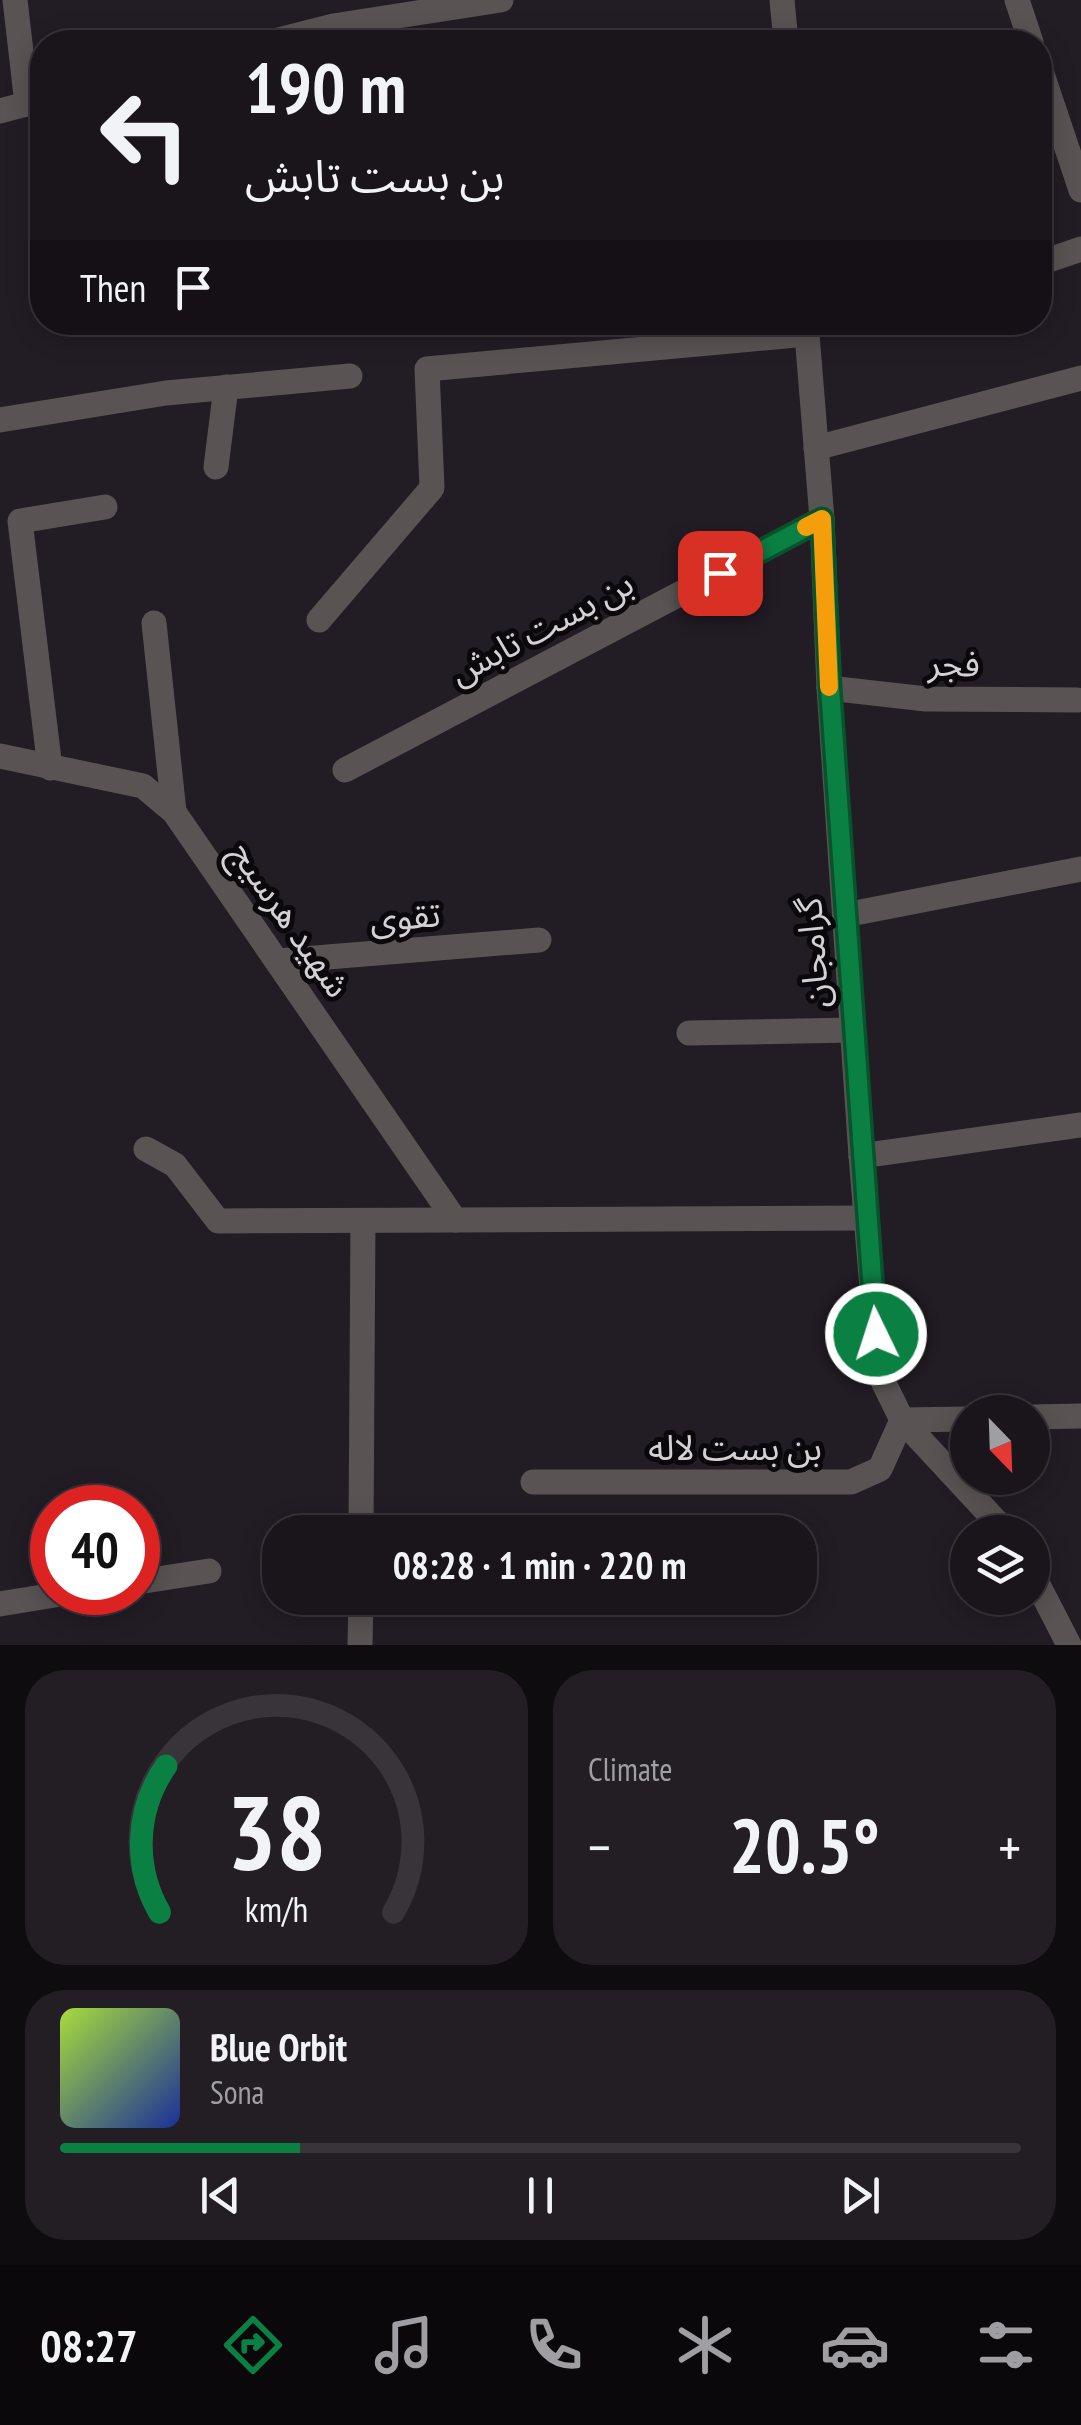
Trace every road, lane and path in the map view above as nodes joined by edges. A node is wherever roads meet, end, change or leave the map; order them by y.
1 (15, 0) edge
2 (501, 0) edge
3 (782, 0) edge
4 (1017, 0) edge
5 (317, 30) edge
6 (785, 30) edge
7 (1027, 30) edge
8 (30, 76) edge
9 (30, 103) edge
10 (1052, 104) edge
11 (0, 111) edge
12 (1081, 190) edge
13 (1081, 248) edge
14 (1052, 259) edge
15 (742, 335) edge
16 (808, 335) edge
17 (350, 376) dead end
18 (1081, 378) edge
19 (226, 387) junction
20 (0, 420) edge
21 (816, 448) junction
22 (216, 467) dead end
23 (105, 508) dead end
24 (822, 519) junction
25 (320, 620) dead end
26 (154, 623) dead end
27 (830, 688) junction
28 (1076, 700) dead end
29 (0, 756) edge
30 (50, 768) junction
31 (345, 770) dead end
32 (174, 812) junction
33 (1081, 869) edge
34 (845, 915) junction
35 (539, 940) dead end
36 (278, 961) junction
37 (853, 1030) junction
38 (689, 1033) dead end
39 (1081, 1125) edge
40 (146, 1149) dead end
41 (862, 1156) junction
42 (867, 1218) junction
43 (455, 1220) junction
44 (363, 1221) junction
45 (1081, 1416) edge
46 (1050, 1417) edge
47 (950, 1419) edge
48 (902, 1420) junction
49 (533, 1482) dead end
50 (361, 1515) edge
51 (990, 1515) edge
52 (208, 1571) dead end
53 (160, 1579) edge
54 (30, 1599) edge
55 (0, 1604) edge
56 (1050, 1608) edge
57 (361, 1615) edge
58 (360, 1645) edge
59 (1069, 1645) edge

1 - 8 street
2 - 5 street
3 - 6 street
4 - 7 street
9 - 11 street
10 - 12 street
13 - 14 street
15 - 25 street
16 - 21 street, گرامجان
17 - 19 street
18 - 21 street
19 - 20 street
19 - 22 street
21 - 24 street, گرامجان
23 - 30 street
24 - 27 street, گرامجان
24 - 31 street, بن بست تابش
26 - 32 street
27 - 28 street, فجر
27 - 34 street, گرامجان
29 - 30 street, شهید هرسیج
30 - 32 street, شهید هرسیج
32 - 36 street, شهید هرسیج
33 - 34 street
34 - 37 street, گرامجان
35 - 36 street, تقوی
36 - 43 street, شهید هرسیج
37 - 38 street
37 - 41 street, گرامجان
39 - 41 street
40 - 44 street
41 - 42 street, گرامجان
42 - 43 street
42 - 48 street, گرامجان
43 - 44 street
44 - 50 street
45 - 46 street
47 - 48 street
48 - 49 street, بن بست لاله
48 - 51 street, گرامجان
52 - 53 street
54 - 55 street
56 - 59 street
57 - 58 street

